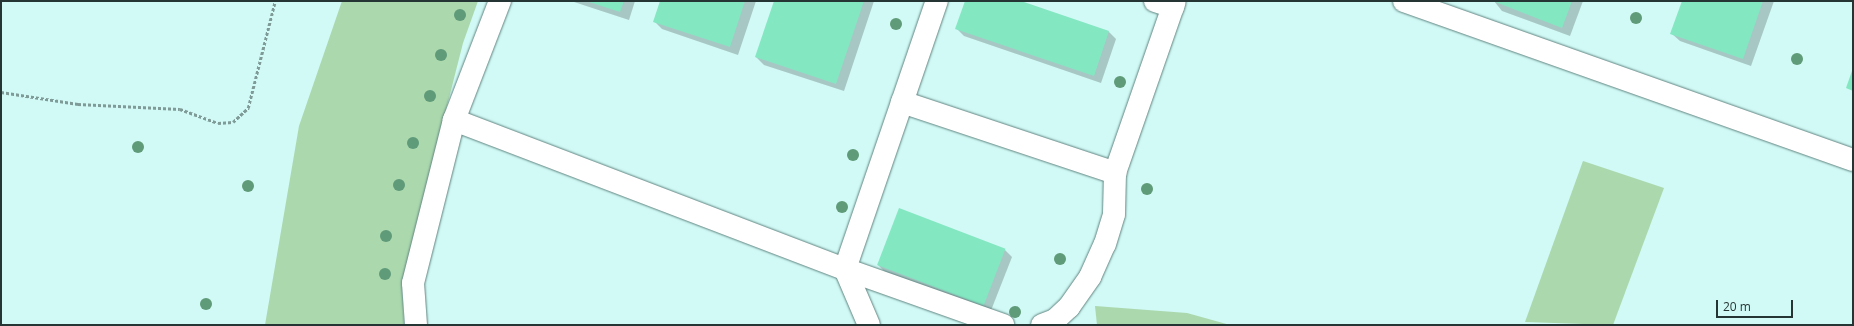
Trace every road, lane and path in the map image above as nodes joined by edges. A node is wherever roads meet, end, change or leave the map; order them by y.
1 (275, 1) edge
2 (500, 1) edge
3 (937, 1) edge
4 (1404, 1) edge
5 (1168, 3) edge
6 (1, 92) edge
7 (902, 102) junction
8 (454, 120) junction
9 (1853, 160) edge
10 (1115, 173) junction
11 (845, 269) junction
12 (416, 325) edge
13 (869, 325) edge
14 (1003, 325) edge
15 (1042, 325) edge

1 - 6 path
2 - 8 lane
3 - 7 lane
4 - 9 lane
5 - 10 lane
7 - 10 lane
7 - 11 lane
8 - 11 lane
8 - 12 lane
10 - 15 lane
11 - 13 lane
11 - 14 lane

